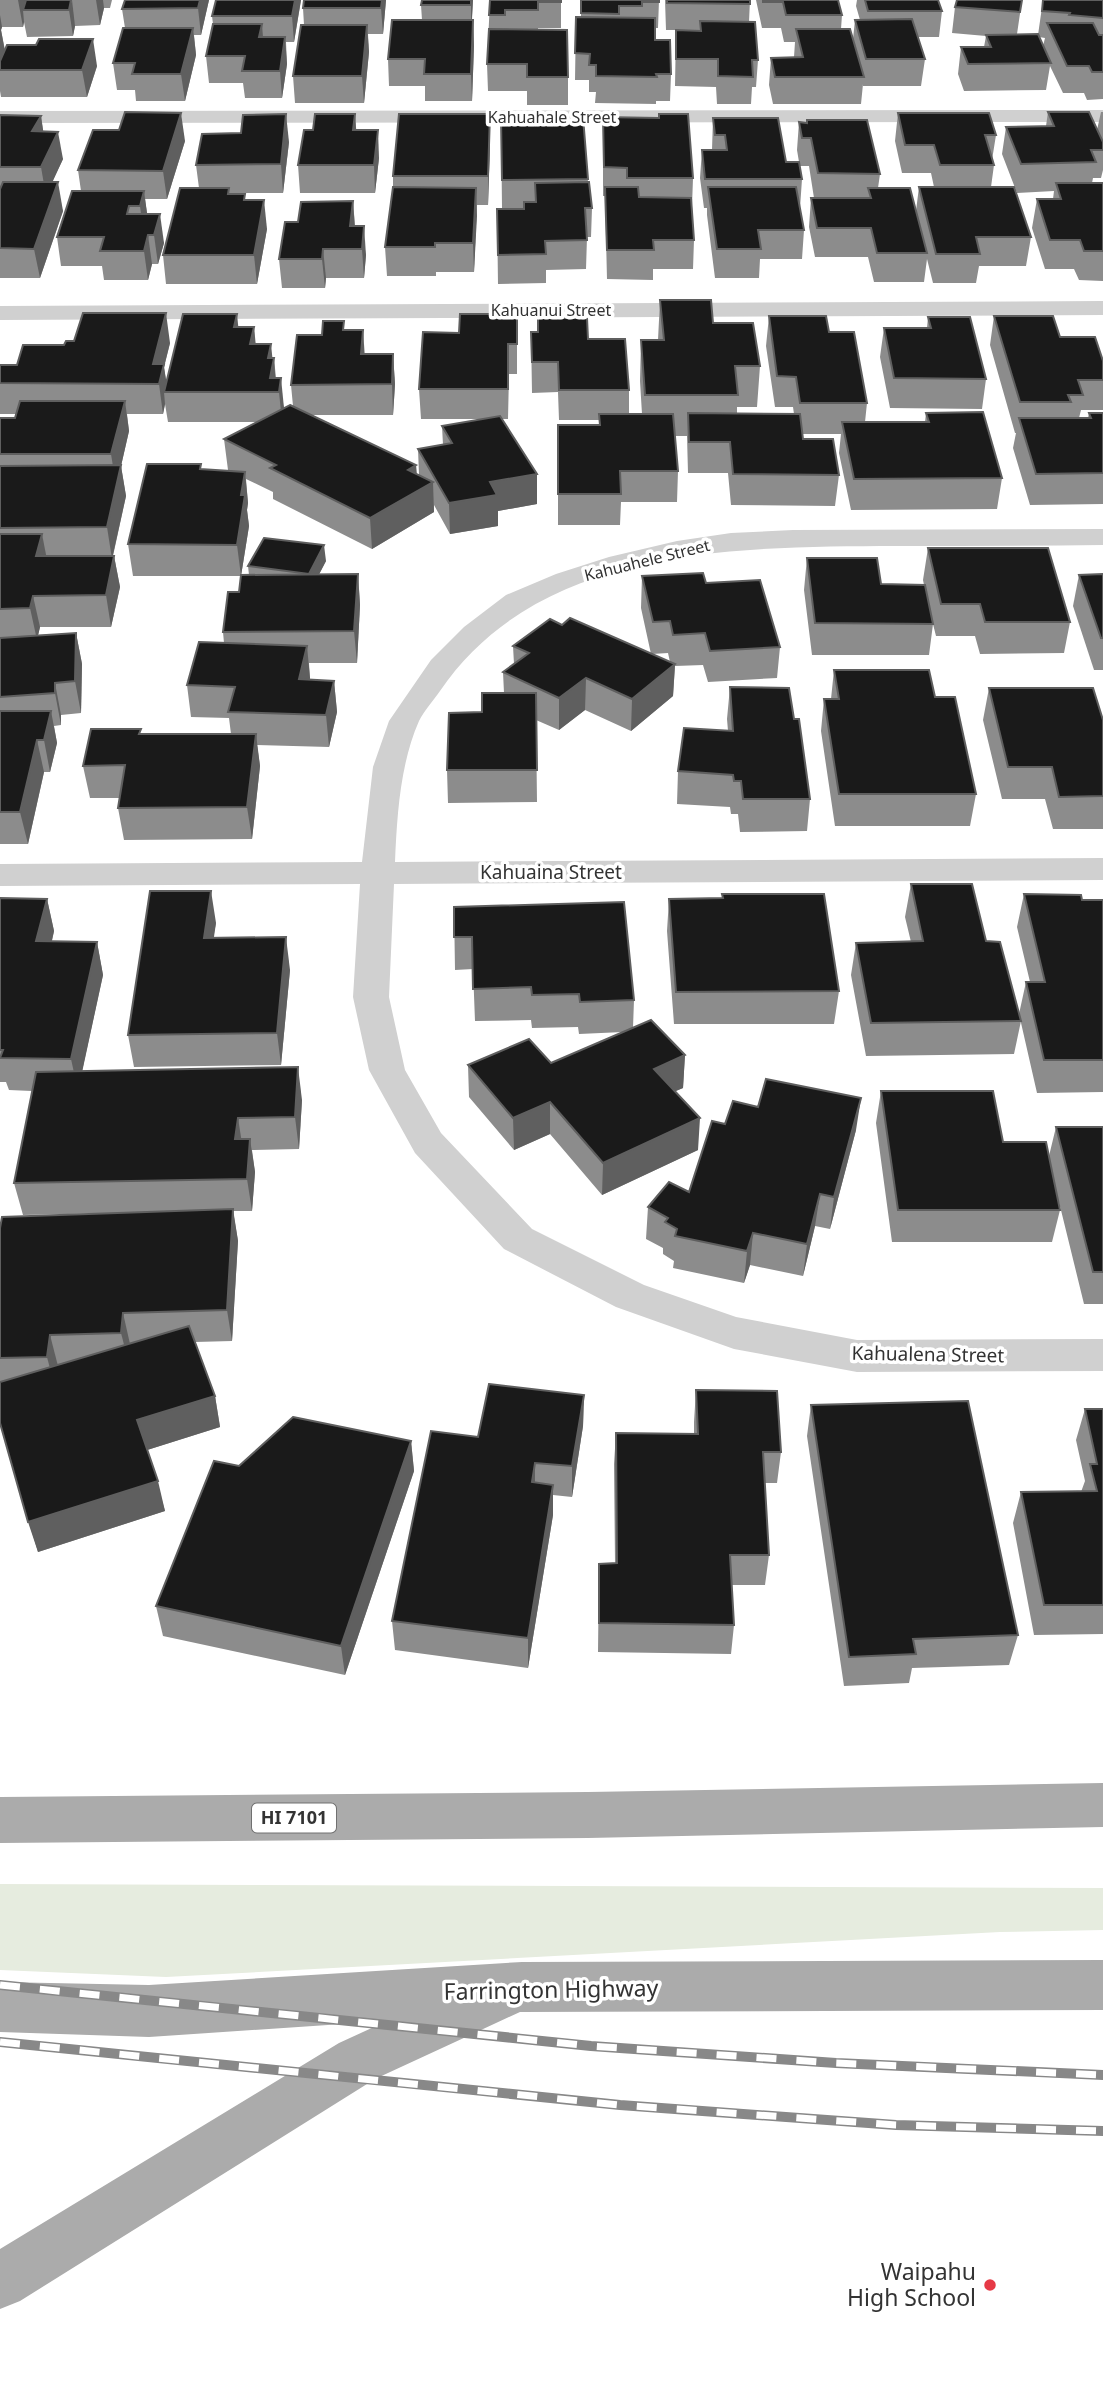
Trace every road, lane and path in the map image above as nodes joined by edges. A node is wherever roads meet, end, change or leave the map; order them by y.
1 (1103, 116) edge
2 (0, 117) edge
3 (1103, 308) edge
4 (0, 313) edge
5 (1103, 537) edge
6 (1103, 869) edge
7 (380, 873) junction
8 (0, 875) edge
9 (1103, 1355) edge
10 (1103, 1805) edge
11 (0, 1820) edge
12 (1103, 1984) edge
13 (522, 1987) junction
14 (0, 2007) edge
15 (0, 2281) edge

1 - 2 street, Kahuahale Street
3 - 4 street, Kahuanui Street
5 - 7 street, Kahuahele Street
6 - 7 street, Kahuaina Street
7 - 8 street, Kahuaina Street
7 - 9 street, Kahualena Street
10 - 11 main road, HI 7101
12 - 13 main road, Farrington Highway
13 - 14 main road, Farrington Highway
13 - 15 main road

